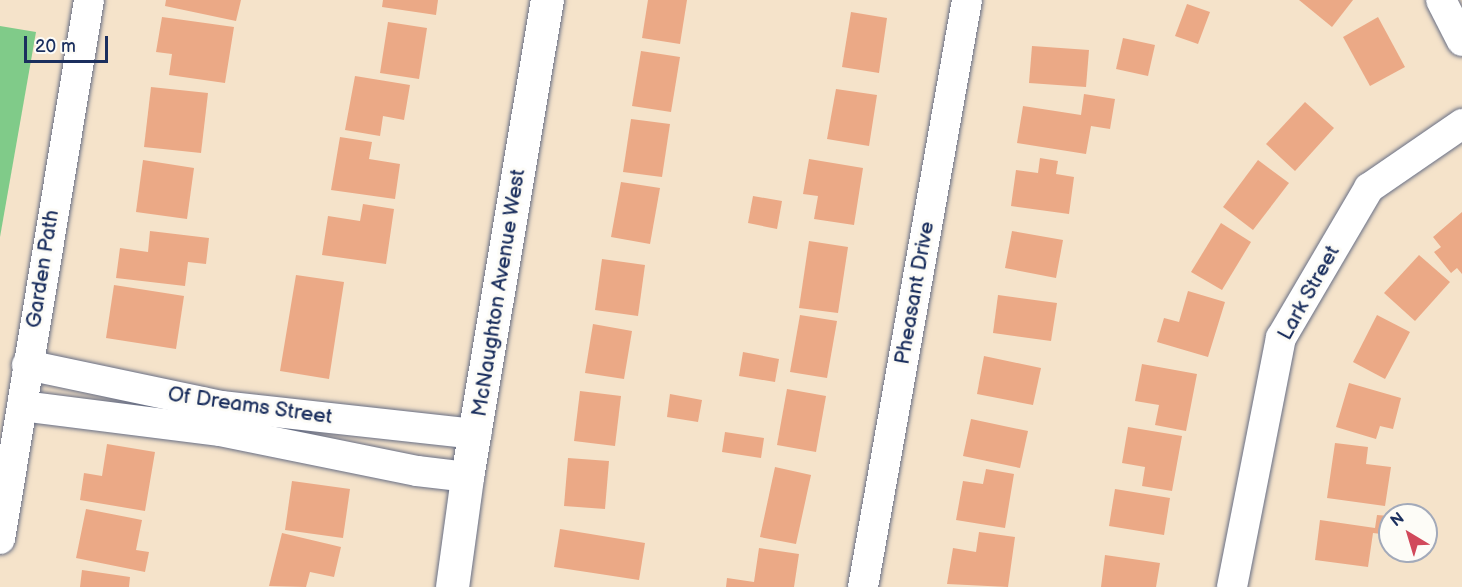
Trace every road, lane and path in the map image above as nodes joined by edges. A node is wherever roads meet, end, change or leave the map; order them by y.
1 (89, 0) edge
2 (547, 0) edge
3 (967, 0) edge
4 (1441, 0) edge
5 (1462, 42) edge
6 (1462, 124) edge
7 (27, 365) junction
8 (22, 406) junction
9 (476, 434) junction
10 (467, 477) junction
11 (0, 539) edge
12 (452, 587) edge
13 (863, 587) edge
14 (1232, 587) edge

1 - 7 street, Garden Path
2 - 9 main road, McNaughton Avenue West
3 - 13 street, Pheasant Drive
4 - 5 street
6 - 14 street, Lark Street
7 - 8 street, Garden Path
7 - 9 street, Of Dreams Street
8 - 10 street, Of Dreams Street
8 - 11 street, Garden Path
9 - 10 main road, McNaughton Avenue West
10 - 12 main road, McNaughton Avenue West

